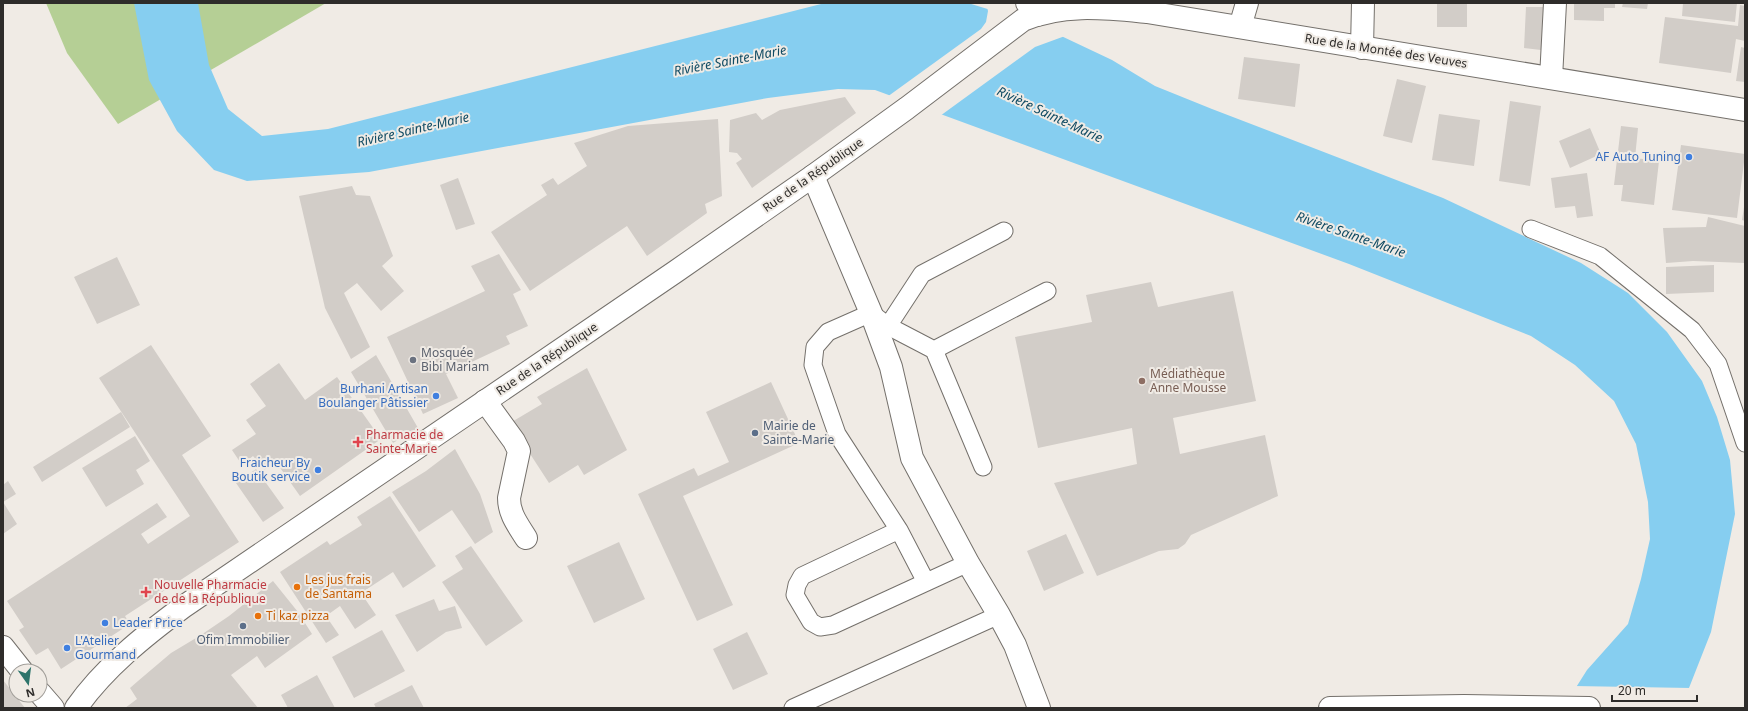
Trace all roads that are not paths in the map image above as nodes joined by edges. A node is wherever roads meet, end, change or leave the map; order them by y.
1 (1247, 3) edge
2 (1364, 3) edge
3 (1556, 3) edge
4 (1147, 7) edge
5 (1028, 14) edge
6 (1240, 27) junction
7 (1362, 48) junction
8 (1551, 78) junction
9 (1745, 110) edge
10 (813, 176) junction
11 (1531, 229) dead end
12 (1004, 231) dead end
13 (1046, 291) dead end
14 (871, 313) junction
15 (888, 326) junction
16 (934, 350) junction
17 (485, 401) junction
18 (1745, 443) edge
19 (983, 467) dead end
20 (899, 530) junction
21 (526, 538) dead end
22 (968, 563) junction
23 (926, 582) junction
24 (999, 615) junction
25 (3, 647) edge
26 (16, 663) edge
27 (76, 708) edge
28 (793, 708) edge
29 (1040, 708) edge
30 (1330, 708) edge
31 (1589, 708) edge

1 - 6 main road
2 - 7 main road
3 - 8 main road
4 - 5 main road, Rue de la Montée des Veuves
4 - 6 main road, Rue de la Montée des Veuves
5 - 10 main road, Rue de la République
6 - 7 main road, Rue de la Montée des Veuves
7 - 8 main road, Rue de la Montée des Veuves
8 - 9 main road, Rue de la Montée des Veuves
10 - 14 main road
10 - 17 main road, Rue de la République
11 - 18 lane
12 - 15 lane
13 - 16 lane
14 - 15 lane
14 - 20 lane
14 - 22 main road
15 - 16 lane
16 - 19 lane
17 - 21 main road
17 - 27 main road, Rue de la République
20 - 23 lane
20 - 23 lane
22 - 23 lane
22 - 24 main road
24 - 28 lane
24 - 29 main road
25 - 26 main road
30 - 31 main road

